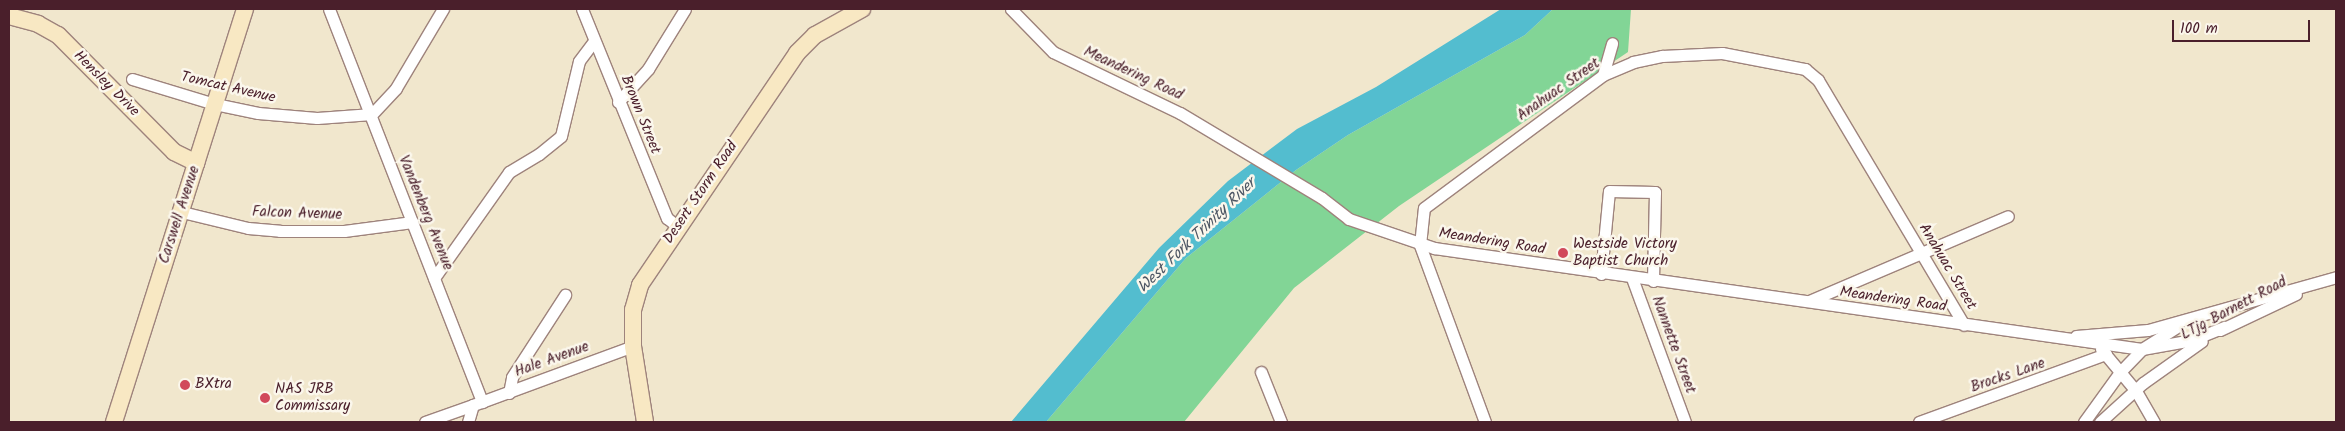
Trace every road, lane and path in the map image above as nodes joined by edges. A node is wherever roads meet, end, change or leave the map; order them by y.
1 (245, 9) edge
2 (329, 9) edge
3 (443, 9) edge
4 (582, 9) edge
5 (685, 9) edge
6 (862, 9) edge
7 (1011, 9) edge
8 (9, 16) edge
9 (594, 41) junction
10 (1612, 43) dead end
11 (1603, 75) junction
12 (132, 79) dead end
13 (618, 102) junction
14 (215, 104) junction
15 (372, 114) junction
16 (197, 163) junction
17 (182, 212) junction
18 (2008, 216) dead end
19 (412, 222) junction
20 (678, 227) junction
21 (1420, 244) junction
22 (1921, 253) junction
23 (1601, 274) junction
24 (2336, 277) edge
25 (434, 278) junction
26 (1632, 278) junction
27 (1653, 281) junction
28 (2315, 284) junction
29 (566, 295) dead end
30 (1807, 302) junction
31 (2192, 320) junction
32 (1964, 325) junction
33 (2225, 327) junction
34 (2062, 338) junction
35 (2098, 344) junction
36 (632, 346) junction
37 (2142, 349) junction
38 (2106, 354) junction
39 (1261, 372) dead end
40 (2120, 372) junction
41 (2136, 391) junction
42 (509, 393) junction
43 (478, 403) junction
44 (114, 422) edge
45 (425, 422) edge
46 (468, 422) edge
47 (645, 422) edge
48 (1281, 422) edge
49 (1485, 422) edge
50 (1685, 422) edge
51 (1919, 422) edge
52 (2084, 422) edge
53 (2100, 422) edge
54 (2154, 422) edge

1 - 14 street, Carswell Avenue
2 - 15 street, Vandenberg Avenue
3 - 15 street
4 - 9 street, Brown Street
5 - 13 street
6 - 20 street, Desert Storm Road
7 - 21 street, Meandering Road
8 - 16 street, Hensley Drive
9 - 13 street, Brown Street
9 - 25 street
10 - 11 street
11 - 21 street, Anahuac Street
11 - 22 street, Anahuac Street
12 - 14 street, Tomcat Avenue
13 - 20 street, Brown Street
14 - 15 street, Tomcat Avenue
14 - 16 street, Carswell Avenue
15 - 19 street, Vandenberg Avenue
16 - 17 street, Carswell Avenue
17 - 19 street, Falcon Avenue
17 - 44 street, Carswell Avenue
18 - 22 street
19 - 25 street, Vandenberg Avenue
20 - 36 street, Desert Storm Road
21 - 23 street, Meandering Road
21 - 49 street, Anahuac Street
22 - 30 street
22 - 32 street, Anahuac Street
23 - 26 street, Meandering Road
23 - 27 street
24 - 28 street, Meandering Road
25 - 43 street, Vandenberg Avenue
26 - 27 street, Meandering Road
26 - 50 street, Nannette Street
27 - 30 street, Meandering Road
28 - 31 street, Meandering Road
28 - 33 street, LTjg Barnett Road
29 - 42 street
30 - 32 street, Meandering Road
31 - 34 street, Meandering Road
31 - 37 street, LTjg Barnett Road
32 - 34 street, Meandering Road
33 - 37 street, Meandering Road
33 - 41 street, LTjg Barnett Road
34 - 35 street, Meandering Road
35 - 37 street, Meandering Road
35 - 38 street
36 - 42 street, Hale Avenue
36 - 47 street, Desert Storm Road
37 - 40 street, LTjg Barnett Road
38 - 40 street
38 - 51 street, Brocks Lane
39 - 48 street
40 - 41 street
40 - 52 street, LTjg Barnett Road
41 - 53 street, LTjg Barnett Road
41 - 54 street
42 - 43 street, Hale Avenue
43 - 45 street, Hale Avenue
43 - 46 street

